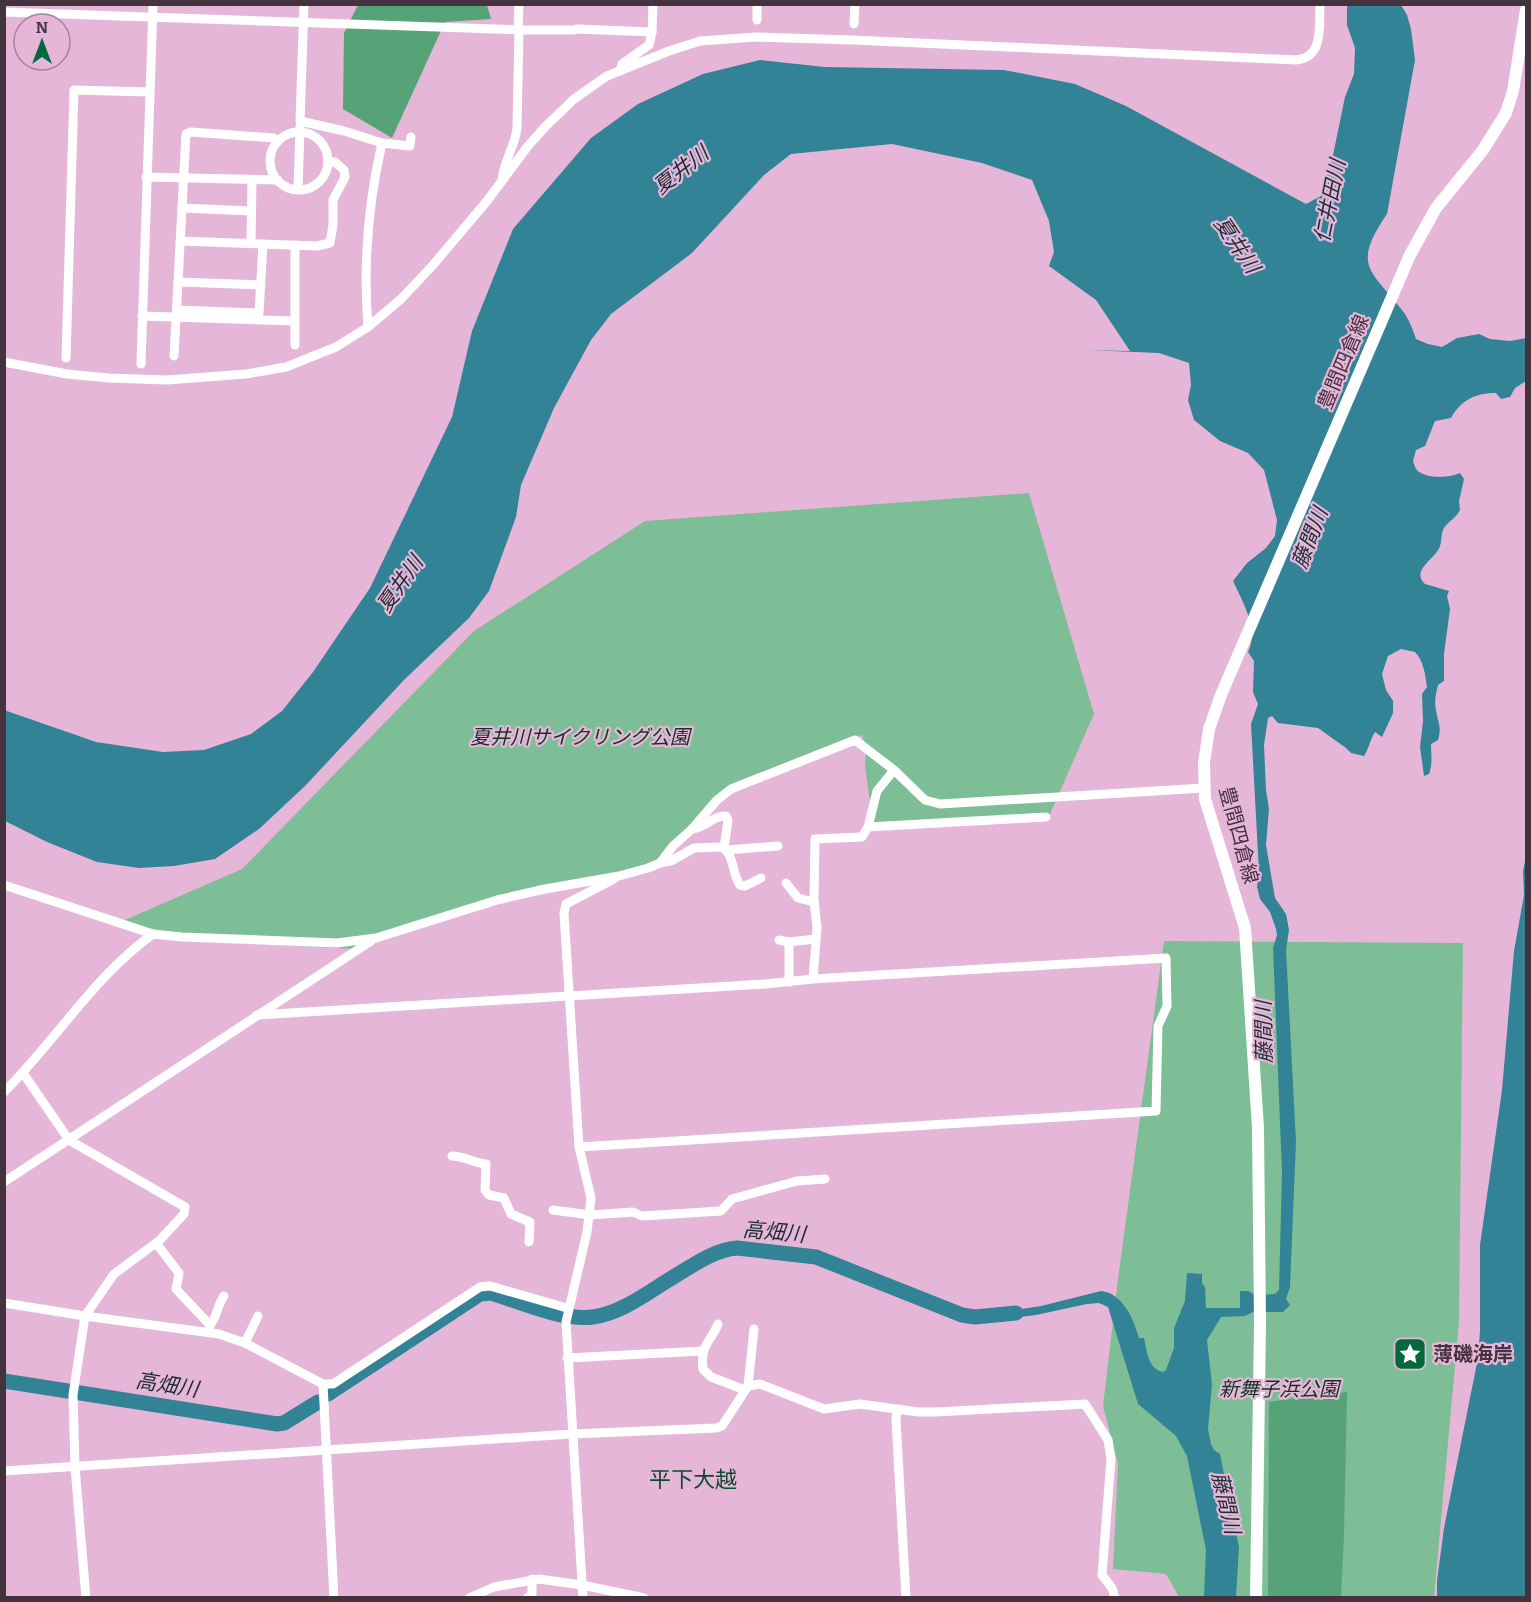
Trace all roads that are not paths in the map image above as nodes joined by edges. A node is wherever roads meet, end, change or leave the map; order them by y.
1 (153, 4) edge
2 (304, 4) edge
3 (519, 4) edge
4 (653, 4) edge
5 (758, 4) edge
6 (855, 4) edge
7 (1320, 4) edge
8 (1527, 10) edge
9 (4, 12) edge
10 (152, 17) junction
11 (757, 20) dead end
12 (304, 22) junction
13 (854, 24) dead end
14 (518, 29) junction
15 (652, 32) junction
16 (620, 71) junction
17 (149, 92) junction
18 (300, 121) junction
19 (299, 132) junction
20 (411, 136) dead end
21 (279, 141) junction
22 (382, 143) junction
23 (328, 162) junction
24 (146, 177) junction
25 (183, 178) junction
26 (252, 180) junction
27 (278, 180) junction
28 (502, 181) junction
29 (298, 189) junction
30 (182, 208) junction
31 (251, 211) junction
32 (180, 241) junction
33 (251, 243) junction
34 (263, 244) junction
35 (295, 245) junction
36 (178, 282) junction
37 (261, 285) junction
38 (177, 314) junction
39 (142, 316) junction
40 (294, 321) junction
41 (368, 327) junction
42 (295, 345) dead end
43 (174, 356) dead end
44 (66, 358) dead end
45 (4, 362) edge
46 (141, 364) dead end
47 (894, 770) junction
48 (1204, 788) junction
49 (1046, 817) dead end
50 (868, 827) junction
51 (692, 829) junction
52 (778, 846) dead end
53 (726, 849) junction
54 (660, 863) junction
55 (619, 876) junction
56 (761, 878) dead end
57 (786, 883) dead end
58 (4, 885) edge
59 (814, 902) junction
60 (153, 934) junction
61 (375, 938) junction
62 (816, 939) junction
63 (813, 979) junction
64 (789, 982) junction
65 (568, 996) junction
66 (257, 1015) junction
67 (23, 1073) junction
68 (4, 1092) edge
69 (69, 1140) junction
70 (579, 1147) junction
71 (452, 1156) dead end
72 (825, 1179) dead end
73 (4, 1182) edge
74 (553, 1210) dead end
75 (590, 1215) junction
76 (529, 1242) dead end
77 (156, 1243) junction
78 (224, 1296) dead end
79 (4, 1303) edge
80 (567, 1314) junction
81 (85, 1316) junction
82 (258, 1316) dead end
83 (718, 1324) dead end
84 (209, 1329) junction
85 (754, 1329) dead end
86 (244, 1343) junction
87 (704, 1351) junction
88 (567, 1358) junction
89 (322, 1384) junction
90 (747, 1388) junction
91 (897, 1409) junction
92 (572, 1434) junction
93 (326, 1451) junction
94 (75, 1467) junction
95 (4, 1472) edge
96 (532, 1579) junction
97 (582, 1585) junction
98 (86, 1598) edge
99 (334, 1598) edge
100 (469, 1598) edge
101 (527, 1598) edge
102 (583, 1598) edge
103 (644, 1598) edge
104 (906, 1598) edge
105 (1115, 1598) edge
106 (1256, 1598) edge

1 - 10 street
2 - 12 street
3 - 14 street
4 - 15 street
5 - 11 street
6 - 13 street
7 - 16 street
8 - 48 main road, 豊間四倉線
9 - 10 street
10 - 12 street
10 - 17 street
12 - 14 street
12 - 18 street
14 - 15 street
14 - 28 street
15 - 16 street
16 - 28 street
17 - 24 street
17 - 44 street
18 - 19 street
18 - 22 street
19 - 21 street
19 - 23 street
19 - 29 street
20 - 22 street
21 - 25 street
21 - 27 street
22 - 41 street
23 - 29 street
23 - 35 street
24 - 25 street
24 - 39 street
25 - 26 street
25 - 30 street
26 - 27 street
26 - 31 street
27 - 29 street
28 - 41 street
30 - 31 street
30 - 32 street
31 - 33 street
32 - 33 street
32 - 36 street
33 - 34 street
34 - 35 street
34 - 37 street
35 - 40 street
36 - 37 street
36 - 38 street
37 - 38 street
38 - 39 street
38 - 40 street
38 - 43 street
39 - 46 street
40 - 42 street
41 - 45 street
47 - 48 street
47 - 50 street
47 - 51 street
48 - 106 main road, 豊間四倉線
49 - 50 street
50 - 59 street
51 - 53 street
51 - 54 street
52 - 53 street
53 - 54 street
53 - 56 street
54 - 55 street
55 - 61 street
55 - 65 street
57 - 59 street
58 - 60 street
59 - 62 street
60 - 61 street
60 - 67 street
61 - 66 street
62 - 63 street
62 - 64 street
63 - 64 street
63 - 70 street
64 - 65 street
65 - 66 street
65 - 70 street
66 - 69 street
67 - 68 street
67 - 69 street
69 - 73 street
69 - 77 street
70 - 75 street
71 - 76 street
72 - 75 street
74 - 75 street
75 - 80 street
77 - 81 street
77 - 84 street
78 - 84 street
79 - 81 street
80 - 88 street
80 - 89 street
81 - 84 street
81 - 94 street
82 - 86 street
83 - 87 street
84 - 86 street
85 - 90 street
86 - 89 street
87 - 88 street
87 - 90 street
88 - 92 street
89 - 93 street
90 - 91 street
90 - 92 street
91 - 104 street
91 - 105 street
92 - 93 street
92 - 97 street
93 - 94 street
93 - 99 street
94 - 95 street
94 - 98 street
96 - 97 street
96 - 100 street
96 - 101 street
97 - 102 street
97 - 103 street

